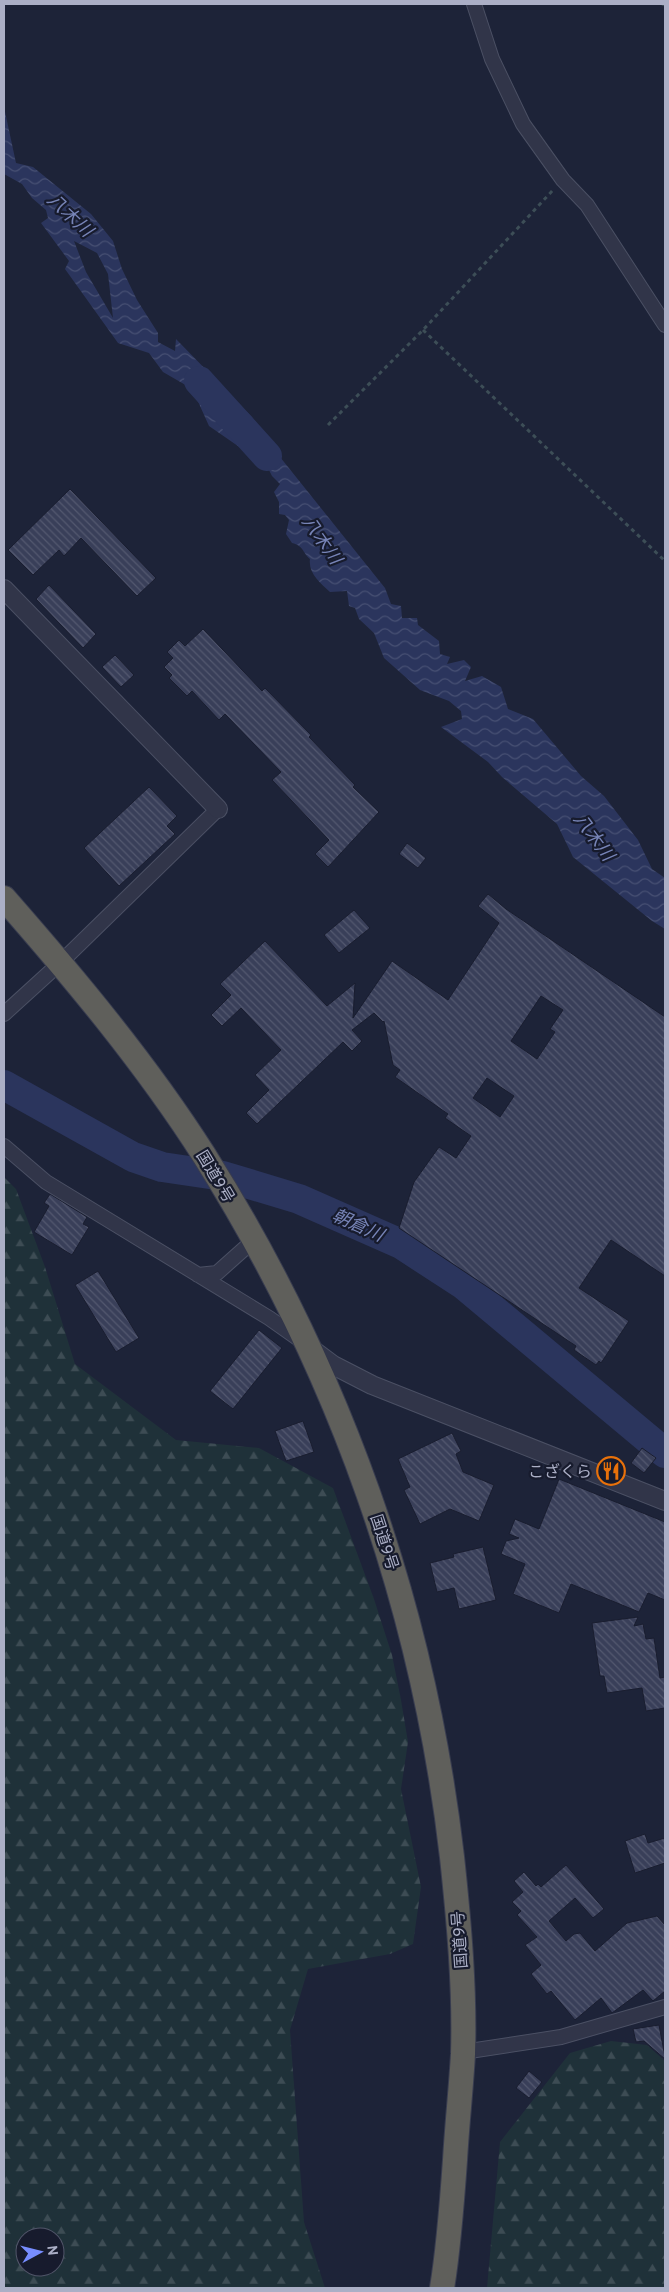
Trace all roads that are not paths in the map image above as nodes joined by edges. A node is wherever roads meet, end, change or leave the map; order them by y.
1 (474, 4) edge
2 (665, 325) edge
3 (4, 589) edge
4 (218, 809) joint
5 (4, 898) edge
6 (60, 963) junction
7 (4, 1014) edge
8 (4, 1146) edge
9 (254, 1240) junction
10 (198, 1275) junction
11 (308, 1346) junction
12 (665, 1501) edge
13 (665, 2007) edge
14 (463, 2052) junction
15 (442, 2288) edge

1 - 2 street
3 - 4 street
4 - 6 street
5 - 6 highway, 国道9号
6 - 7 street
6 - 9 highway, 国道9号
8 - 10 street
9 - 10 street
9 - 11 highway, 国道9号
10 - 11 street
11 - 12 street
11 - 14 highway, 国道9号
13 - 14 street
14 - 15 highway, 国道9号

